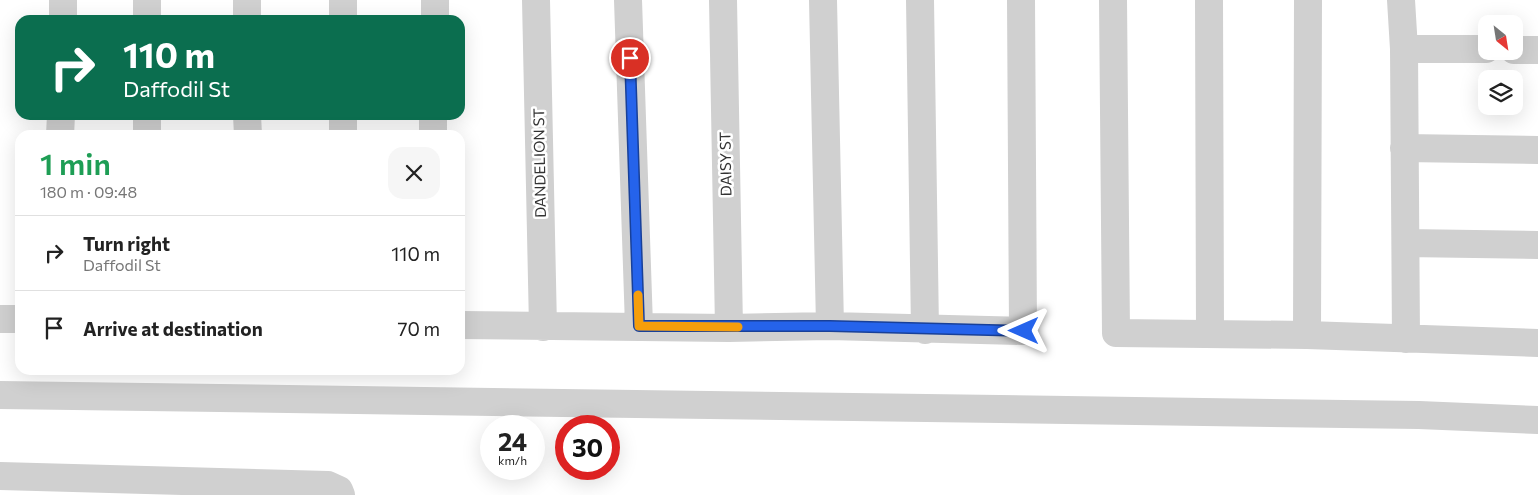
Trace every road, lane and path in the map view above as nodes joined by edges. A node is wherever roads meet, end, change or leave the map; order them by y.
1 (63, 0) edge
2 (147, 0) edge
3 (247, 0) edge
4 (343, 0) edge
5 (435, 0) edge
6 (536, 0) edge
7 (628, 0) edge
8 (724, 0) edge
9 (823, 0) edge
10 (920, 0) edge
11 (1021, 0) edge
12 (1113, 0) edge
13 (1208, 0) edge
14 (1308, 0) edge
15 (1401, 0) edge
16 (63, 15) edge
17 (147, 15) edge
18 (247, 15) edge
19 (343, 15) edge
20 (435, 15) edge
21 (1404, 49) junction
22 (1478, 50) edge
23 (1523, 50) edge
24 (1538, 50) edge
25 (1404, 148) junction
26 (1538, 150) edge
27 (1406, 243) junction
28 (1538, 245) edge
29 (0, 319) edge
30 (15, 319) edge
31 (465, 325) edge
32 (639, 326) junction
33 (830, 326) junction
34 (543, 327) junction
35 (729, 328) junction
36 (925, 330) junction
37 (1210, 334) junction
38 (1307, 335) junction
39 (1406, 339) junction
40 (1538, 343) edge
41 (0, 395) edge
42 (1538, 420) edge
43 (0, 476) edge
44 (341, 495) edge

1 - 16 street
2 - 17 street
3 - 18 street
4 - 19 street
5 - 20 street
6 - 34 street, DANDELION ST
7 - 32 street
8 - 35 street, DAISY ST
9 - 33 street
10 - 36 street
11 - 36 street
12 - 37 street
13 - 37 street
14 - 38 street
15 - 21 street
21 - 22 street
21 - 25 street
23 - 24 street
25 - 26 street
25 - 27 street
27 - 28 street
27 - 39 street
29 - 30 street
31 - 34 street
32 - 34 street
32 - 35 street
33 - 35 street
33 - 36 street
37 - 38 street
38 - 39 street
39 - 40 street
41 - 42 street
43 - 44 street

